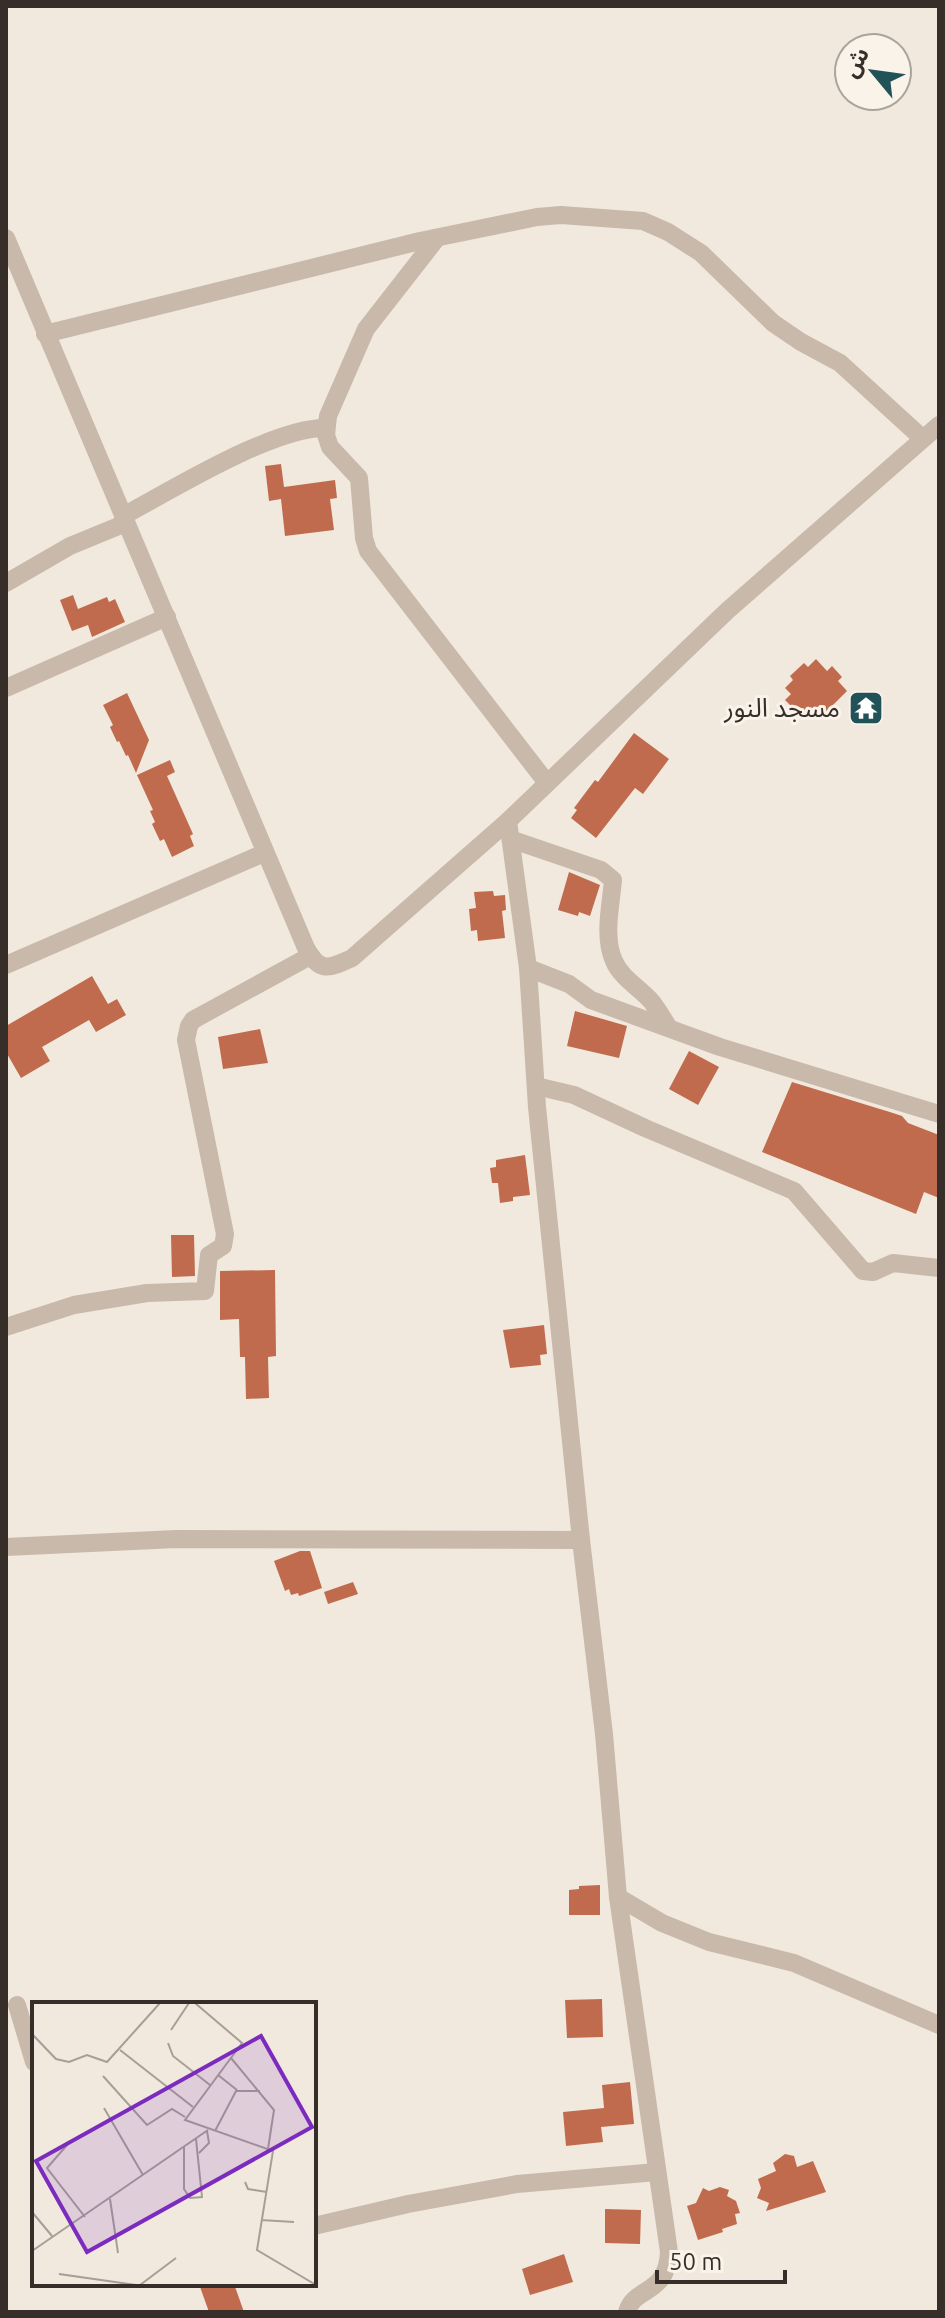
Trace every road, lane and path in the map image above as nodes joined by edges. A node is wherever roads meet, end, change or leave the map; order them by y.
1 (437, 238) junction
2 (8, 250) edge
3 (45, 334) junction
4 (939, 425) edge
5 (326, 428) junction
6 (922, 438) junction
7 (124, 520) junction
8 (6, 583) edge
9 (167, 617) junction
10 (6, 688) edge
11 (547, 783) junction
12 (508, 821) junction
13 (513, 840) junction
14 (264, 853) junction
15 (310, 956) junction
16 (6, 965) edge
17 (528, 968) junction
18 (669, 1028) junction
19 (536, 1086) junction
20 (939, 1114) edge
21 (939, 1268) edge
22 (6, 1327) edge
23 (581, 1540) junction
24 (6, 1547) edge
25 (618, 1897) junction
26 (17, 2005) dead end
27 (939, 2025) edge
28 (32, 2055) edge
29 (657, 2172) junction
30 (316, 2226) edge
31 (627, 2312) edge

1 - 3 street
1 - 5 street
1 - 6 street
2 - 3 street
3 - 7 street
4 - 6 street
5 - 7 street
5 - 11 street
6 - 11 street
7 - 8 street
7 - 9 street
9 - 10 street
9 - 14 street
11 - 12 street
12 - 13 street
12 - 15 street
13 - 17 street
13 - 18 street
14 - 15 street
14 - 16 street
15 - 22 street
17 - 18 street
17 - 19 street
18 - 20 street
19 - 21 street
19 - 23 street
23 - 24 street
23 - 25 street
25 - 27 street
25 - 29 street
26 - 28 street
29 - 30 street
29 - 31 street

